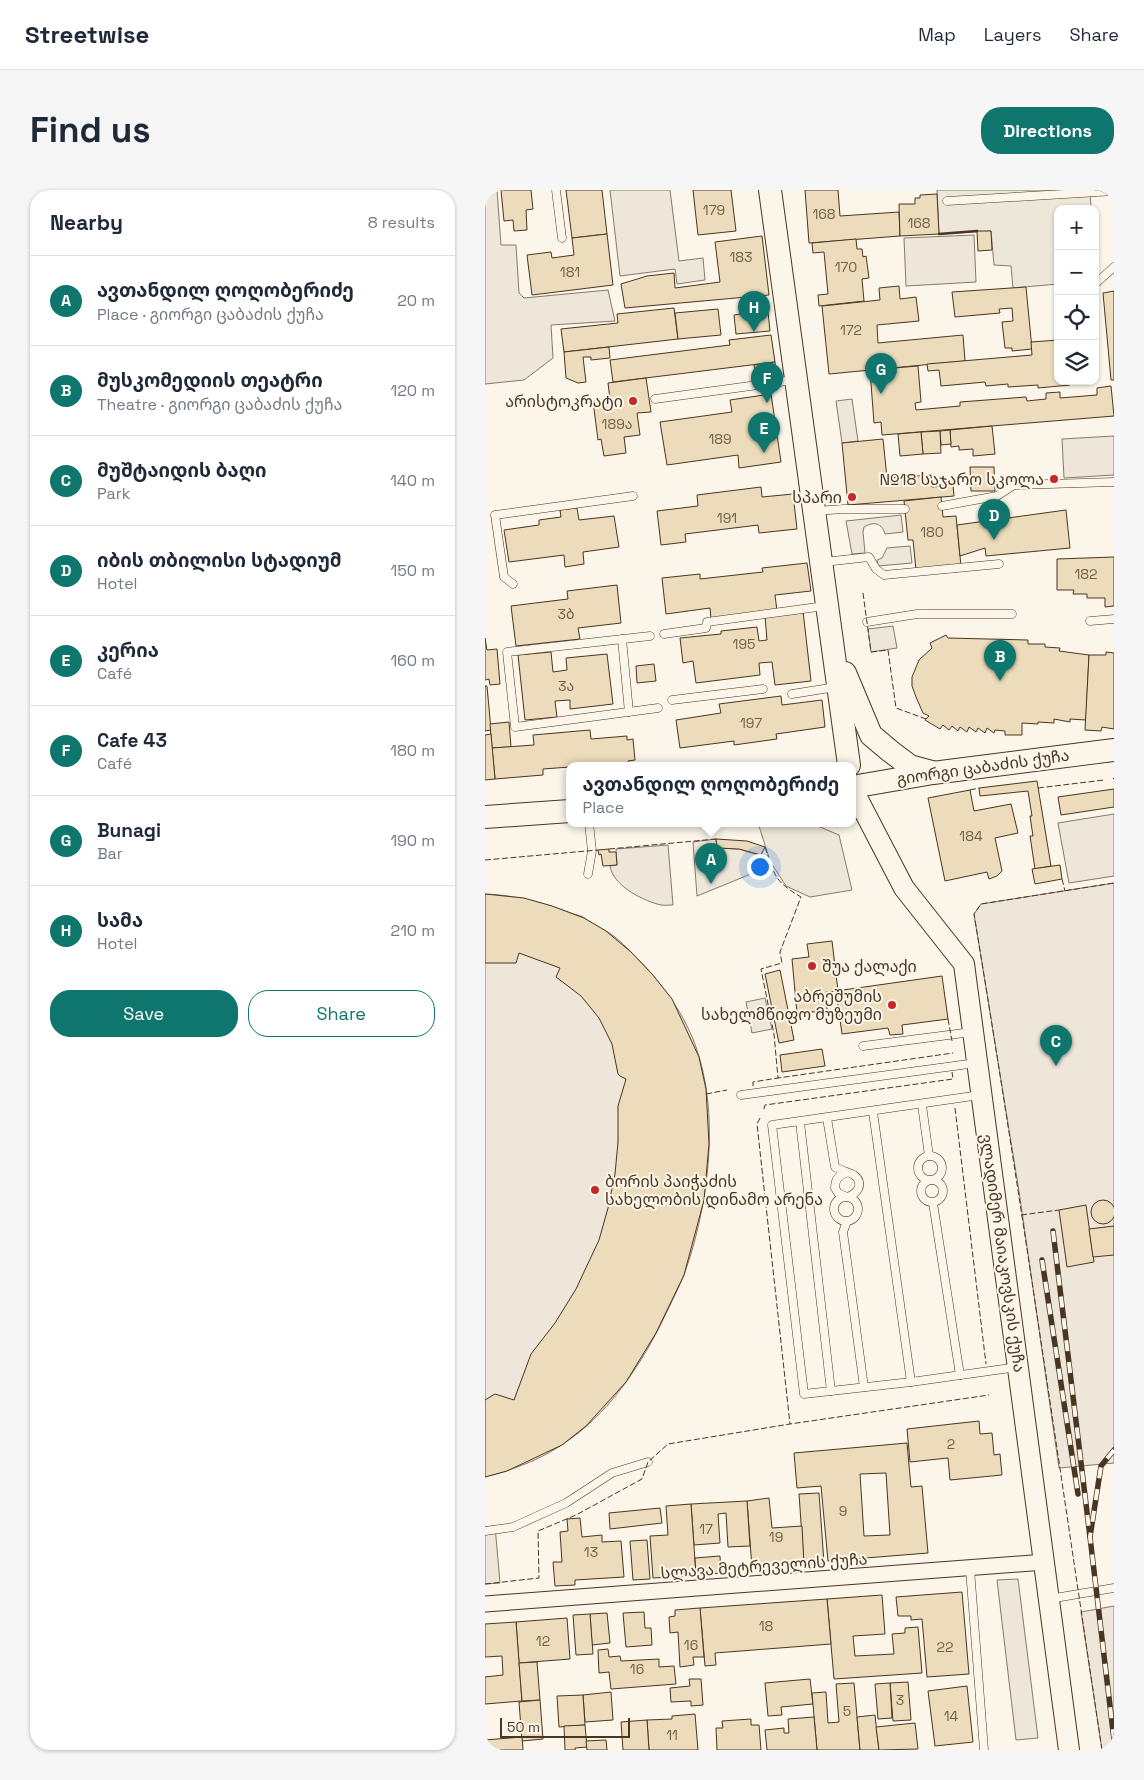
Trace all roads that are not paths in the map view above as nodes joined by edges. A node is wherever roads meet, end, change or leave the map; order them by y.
1 (556, 190) edge
2 (770, 190) edge
3 (1114, 191) edge
4 (1045, 193) edge
5 (947, 201) dead end
6 (561, 238) dead end
7 (1114, 267) edge
8 (1099, 280) edge
9 (796, 379) junction
10 (655, 398) dead end
11 (1114, 482) edge
12 (633, 496) dead end
13 (942, 506) dead end
14 (905, 509) dead end
15 (814, 511) junction
16 (821, 562) junction
17 (999, 564) dead end
18 (513, 584) dead end
19 (827, 606) junction
20 (1012, 614) dead end
21 (1114, 619) edge
22 (1091, 621) dead end
23 (867, 622) dead end
24 (664, 634) dead end
25 (650, 636) dead end
26 (622, 639) junction
27 (838, 687) junction
28 (763, 690) dead end
29 (792, 694) dead end
30 (672, 700) dead end
31 (659, 708) dead end
32 (629, 712) junction
33 (1114, 750) edge
34 (849, 762) edge
35 (933, 773) junction
36 (856, 787) edge
37 (856, 796) edge
38 (566, 811) edge
39 (485, 817) edge
40 (589, 827) edge
41 (588, 874) dead end
42 (974, 1032) junction
43 (863, 1046) dead end
44 (978, 1062) junction
45 (741, 1095) dead end
46 (982, 1095) junction
47 (922, 1104) junction
48 (873, 1112) junction
49 (827, 1118) junction
50 (800, 1122) junction
51 (929, 1156) junction
52 (847, 1173) junction
53 (931, 1180) junction
54 (847, 1197) junction
55 (933, 1203) junction
56 (847, 1221) junction
57 (1019, 1367) junction
58 (960, 1375) junction
59 (911, 1382) junction
60 (864, 1387) junction
61 (831, 1391) junction
62 (648, 1462) dead end
63 (485, 1531) edge
64 (1045, 1562) junction
65 (970, 1569) junction
66 (1114, 1588) edge
67 (1049, 1599) junction
68 (485, 1604) edge
69 (984, 1750) edge
70 (1069, 1750) edge

1 - 6 lane
2 - 9 main road
3 - 4 lane
4 - 5 lane
7 - 8 lane
9 - 10 lane
9 - 15 main road
11 - 13 lane
12 - 18 lane
14 - 15 lane
15 - 16 main road
16 - 17 lane
16 - 19 main road
19 - 24 lane
19 - 27 main road
19 - 35 main road
20 - 23 lane
21 - 22 lane
25 - 26 lane
26 - 32 lane
26 - 32 lane
27 - 29 lane
27 - 34 main road
28 - 30 lane
31 - 32 lane
33 - 35 main road, გიორგი ცაბაძის ქუჩა
35 - 36 main road, გიორგი ცაბაძის ქუჩა
37 - 42 street, ვლადიმერ მაიაკოვსკის ქუჩა
38 - 39 main road
40 - 41 lane
42 - 43 lane
42 - 44 street, ვლადიმერ მაიაკოვსკის ქუჩა
44 - 45 lane
44 - 46 street, ვლადიმერ მაიაკოვსკის ქუჩა
46 - 47 lane
46 - 57 street, ვლადიმერ მაიაკოვსკის ქუჩა
47 - 48 lane
47 - 51 lane
48 - 49 lane
48 - 59 lane
49 - 50 lane
49 - 52 lane
50 - 61 lane
50 - 61 lane
51 - 53 lane
51 - 53 lane
52 - 54 lane
52 - 54 lane
53 - 55 lane
53 - 55 lane
54 - 56 lane
54 - 56 lane
55 - 58 lane
56 - 60 lane
57 - 58 lane
57 - 64 street, ვლადიმერ მაიაკოვსკის ქუჩა
58 - 59 lane
59 - 60 lane
60 - 61 lane
62 - 63 lane
64 - 65 street, სლავა მეტრეველის ქუჩა
64 - 67 street, ვლადიმერ მაიაკოვსკის ქუჩა
65 - 68 street, სლავა მეტრეველის ქუჩა
65 - 69 lane
66 - 67 lane
67 - 70 street, ვლადიმერ მაიაკოვსკის ქუჩა

